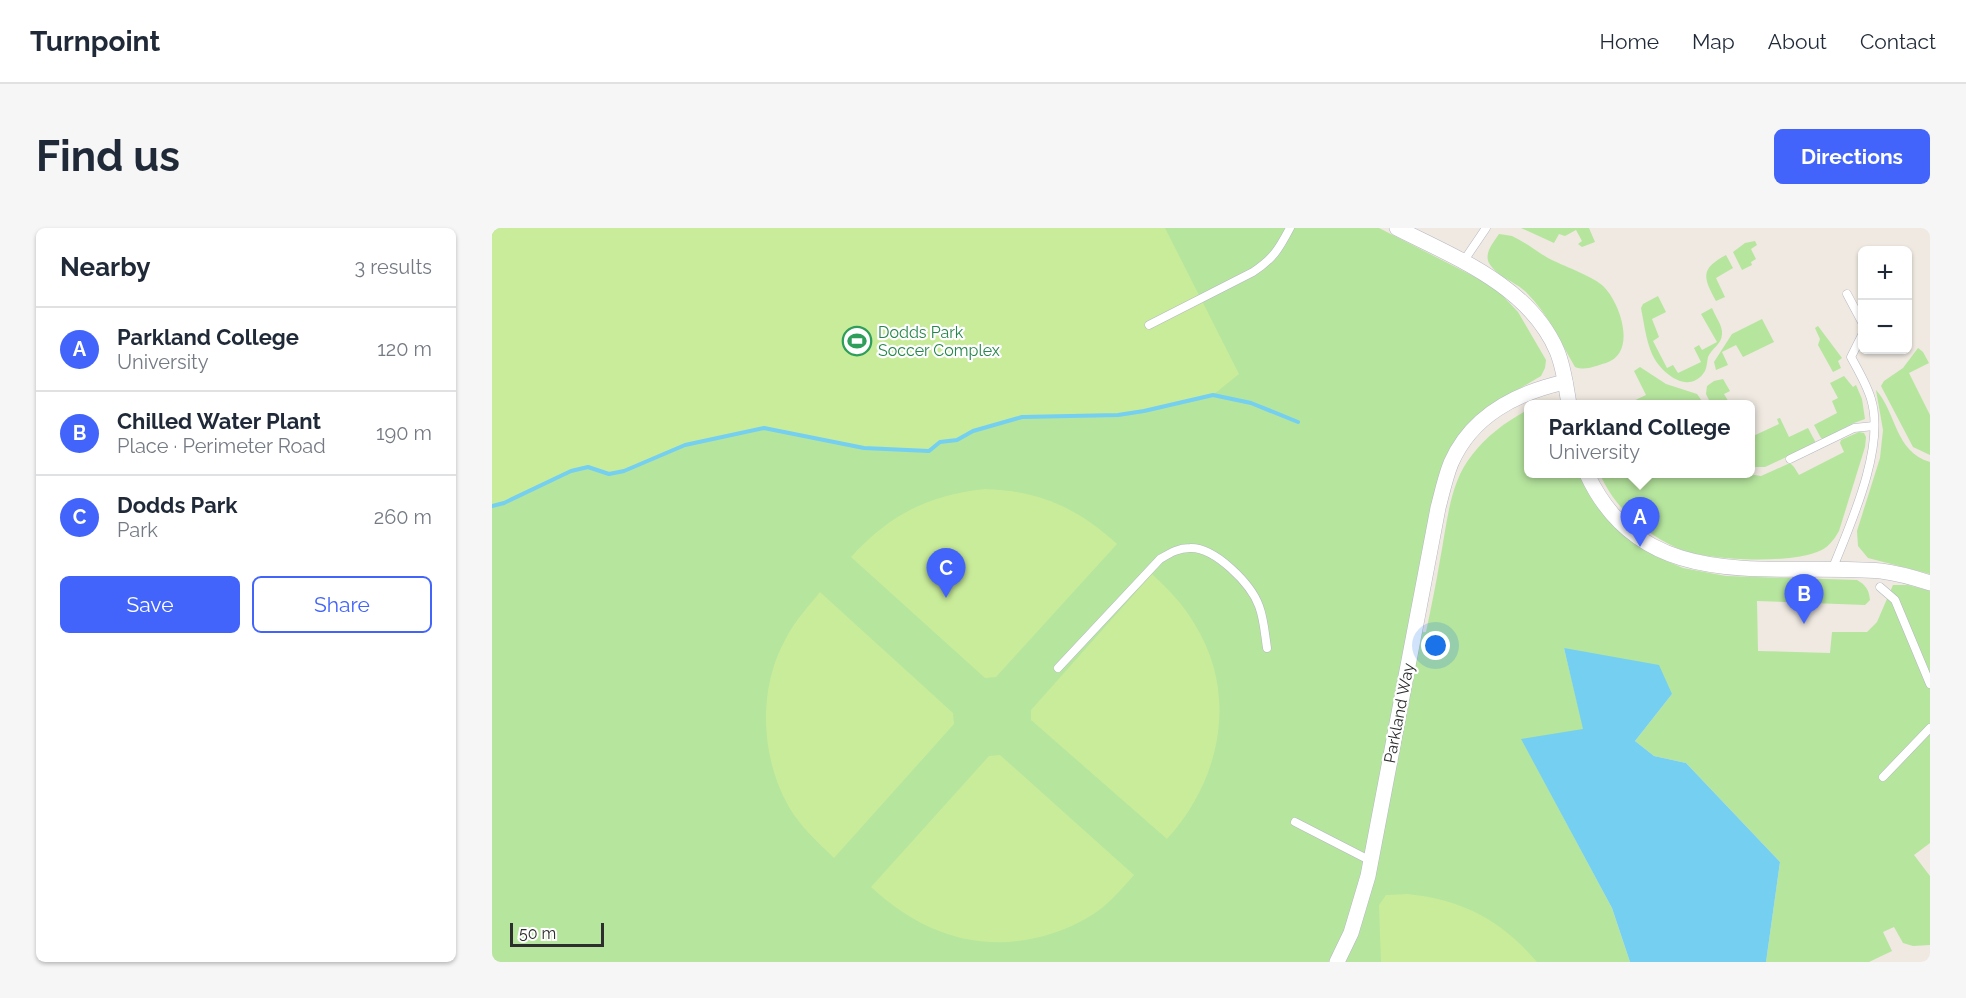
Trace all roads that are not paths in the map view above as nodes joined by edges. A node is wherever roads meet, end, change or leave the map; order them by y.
1 (1290, 228) edge
2 (1397, 228) edge
3 (1486, 228) edge
4 (1463, 262) junction
5 (1847, 294) dead end
6 (1858, 313) edge
7 (1149, 325) dead end
8 (1858, 345) edge
9 (1565, 382) junction
10 (1568, 400) edge
11 (1874, 426) junction
12 (1791, 459) dead end
13 (1589, 478) edge
14 (1832, 570) junction
15 (1930, 583) edge
16 (1880, 586) dead end
17 (1267, 648) dead end
18 (1058, 668) dead end
19 (1930, 684) edge
20 (1930, 728) edge
21 (1883, 777) dead end
22 (1295, 822) dead end
23 (1371, 861) junction
24 (1337, 962) edge

1 - 7 lane
2 - 4 street
3 - 4 lane
4 - 9 street
5 - 6 lane
8 - 11 lane
9 - 10 street
9 - 23 street, Parkland Way
11 - 12 lane
11 - 14 lane
13 - 14 street
14 - 15 street
16 - 19 lane
17 - 18 lane
20 - 21 lane
22 - 23 lane
23 - 24 street, Parkland Way

